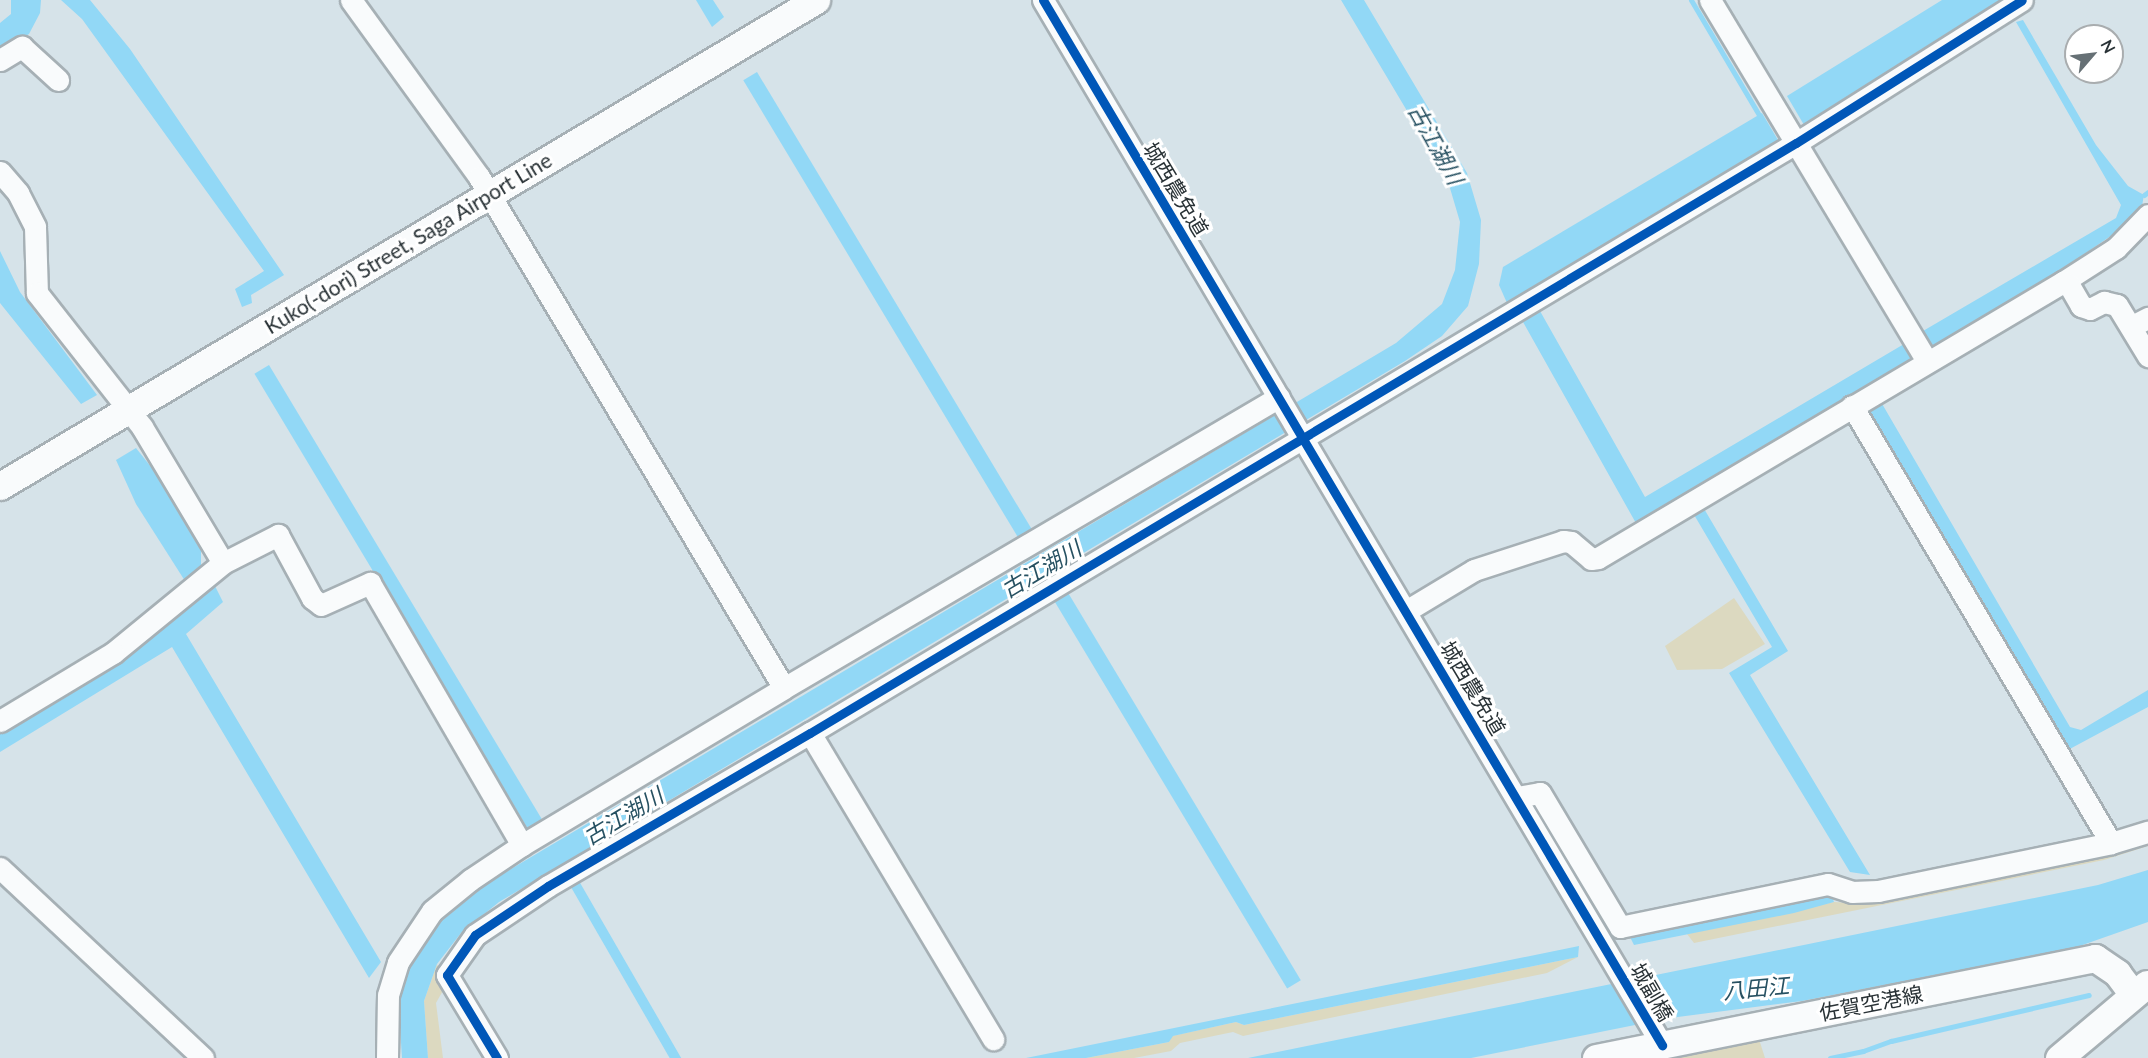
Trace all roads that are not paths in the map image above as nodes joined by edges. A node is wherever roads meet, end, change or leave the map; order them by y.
1 (351, 0) edge
2 (816, 0) edge
3 (1043, 0) edge
4 (1710, 0) edge
5 (2022, 0) edge
6 (0, 60) edge
7 (58, 80) dead end
8 (1796, 143) junction
9 (0, 172) edge
10 (489, 194) junction
11 (2148, 215) edge
12 (2063, 282) junction
13 (2140, 322) edge
14 (2148, 356) edge
15 (1927, 361) junction
16 (1279, 397) junction
17 (1852, 406) junction
18 (128, 412) junction
19 (1303, 438) junction
20 (0, 486) edge
21 (223, 563) junction
22 (1406, 611) junction
23 (784, 688) junction
24 (0, 721) edge
25 (810, 733) junction
26 (1517, 797) junction
27 (2148, 832) edge
28 (2111, 843) junction
29 (522, 845) junction
30 (0, 868) edge
31 (1610, 957) joint
32 (2140, 989) edge
33 (993, 1039) dead end
34 (1662, 1045) junction
35 (203, 1058) edge
36 (387, 1058) edge
37 (497, 1058) edge
38 (1596, 1058) edge
39 (2059, 1058) edge

1 - 10 street
2 - 10 main road, Kuko(-dori) Street, Saga Airport Line
3 - 16 street, 城西農免道
4 - 8 street
5 - 8 street
6 - 7 street
8 - 15 street
8 - 19 street
9 - 18 street
10 - 18 main road, Kuko(-dori) Street, Saga Airport Line
10 - 23 street
11 - 12 street
12 - 13 street
12 - 15 street
13 - 14 street
15 - 17 street
16 - 19 street, 城西農免道
16 - 23 street
17 - 22 street
17 - 28 street
18 - 20 main road, Kuko(-dori) Street, Saga Airport Line
18 - 21 street
19 - 22 street, 城西農免道
19 - 25 street
21 - 24 street
21 - 29 street
22 - 26 street, 城西農免道
23 - 29 street
25 - 33 street
25 - 37 street
26 - 28 street
26 - 31 street, 城西農免道
27 - 28 street
29 - 36 street
30 - 35 street
31 - 34 street, 城副橋
32 - 34 main road, 佐賀空港線
32 - 39 main road
34 - 38 main road, 佐賀空港線

